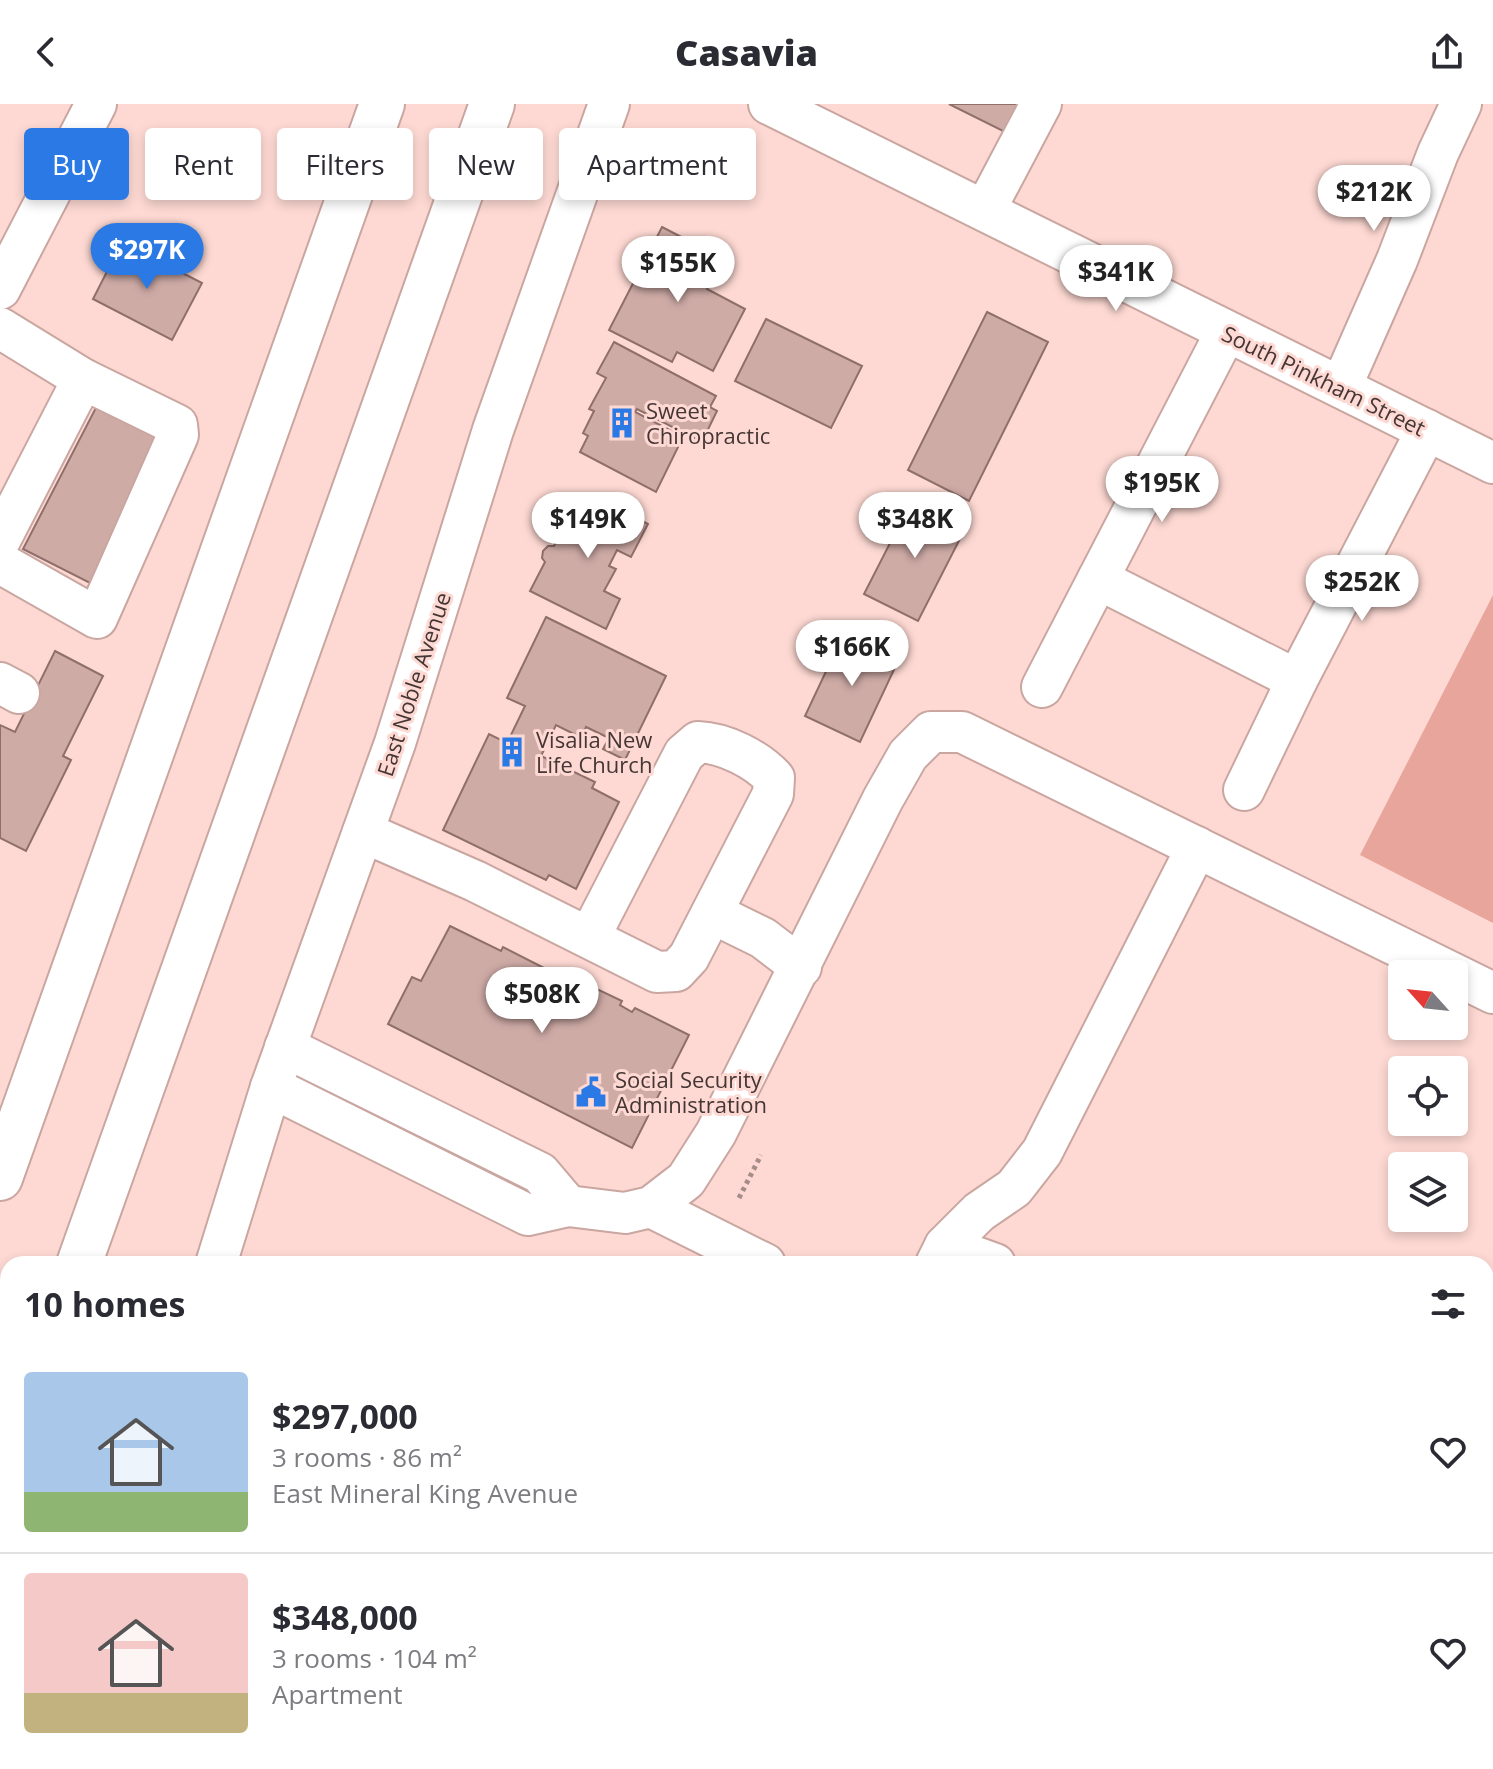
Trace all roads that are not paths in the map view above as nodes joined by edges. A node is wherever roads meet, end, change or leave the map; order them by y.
1 (96, 104) edge
2 (382, 104) edge
3 (492, 104) edge
4 (609, 104) edge
5 (769, 104) edge
6 (1041, 104) edge
7 (1461, 104) edge
8 (985, 210) junction
9 (3, 273) edge
10 (0, 328) edge
11 (1226, 332) junction
12 (83, 379) junction
13 (1341, 387) junction
14 (1427, 430) junction
15 (1493, 463) edge
16 (0, 540) edge
17 (0, 563) edge
18 (1098, 579) junction
19 (1297, 680) junction
20 (1042, 687) dead end
21 (1244, 790) dead end
22 (363, 832) junction
23 (1197, 847) junction
24 (712, 913) junction
25 (590, 936) junction
26 (801, 967) junction
27 (1493, 993) edge
28 (285, 1047) junction
29 (271, 1087) junction
30 (0, 1178) edge
31 (568, 1206) junction
32 (651, 1207) junction
33 (940, 1255) edge
34 (82, 1256) edge
35 (218, 1256) edge
36 (749, 1256) edge

1 - 9 street
2 - 30 highway
3 - 34 highway
4 - 22 street, East Noble Avenue
5 - 8 street, South Pinkham Street
6 - 8 street
7 - 13 street
8 - 11 street, South Pinkham Street
10 - 12 street
11 - 13 street, South Pinkham Street
11 - 18 street
12 - 16 street
12 - 17 street
13 - 14 street, South Pinkham Street
14 - 15 street, South Pinkham Street
14 - 19 street
18 - 19 street
18 - 20 street
19 - 21 street
22 - 25 street
22 - 28 street, East Noble Avenue
23 - 26 street
23 - 27 street
23 - 33 street
24 - 25 street
24 - 25 street
24 - 26 street
26 - 32 street
28 - 29 street, East Noble Avenue
28 - 31 street
29 - 31 street
29 - 35 street, East Noble Avenue
31 - 32 street
32 - 36 street

